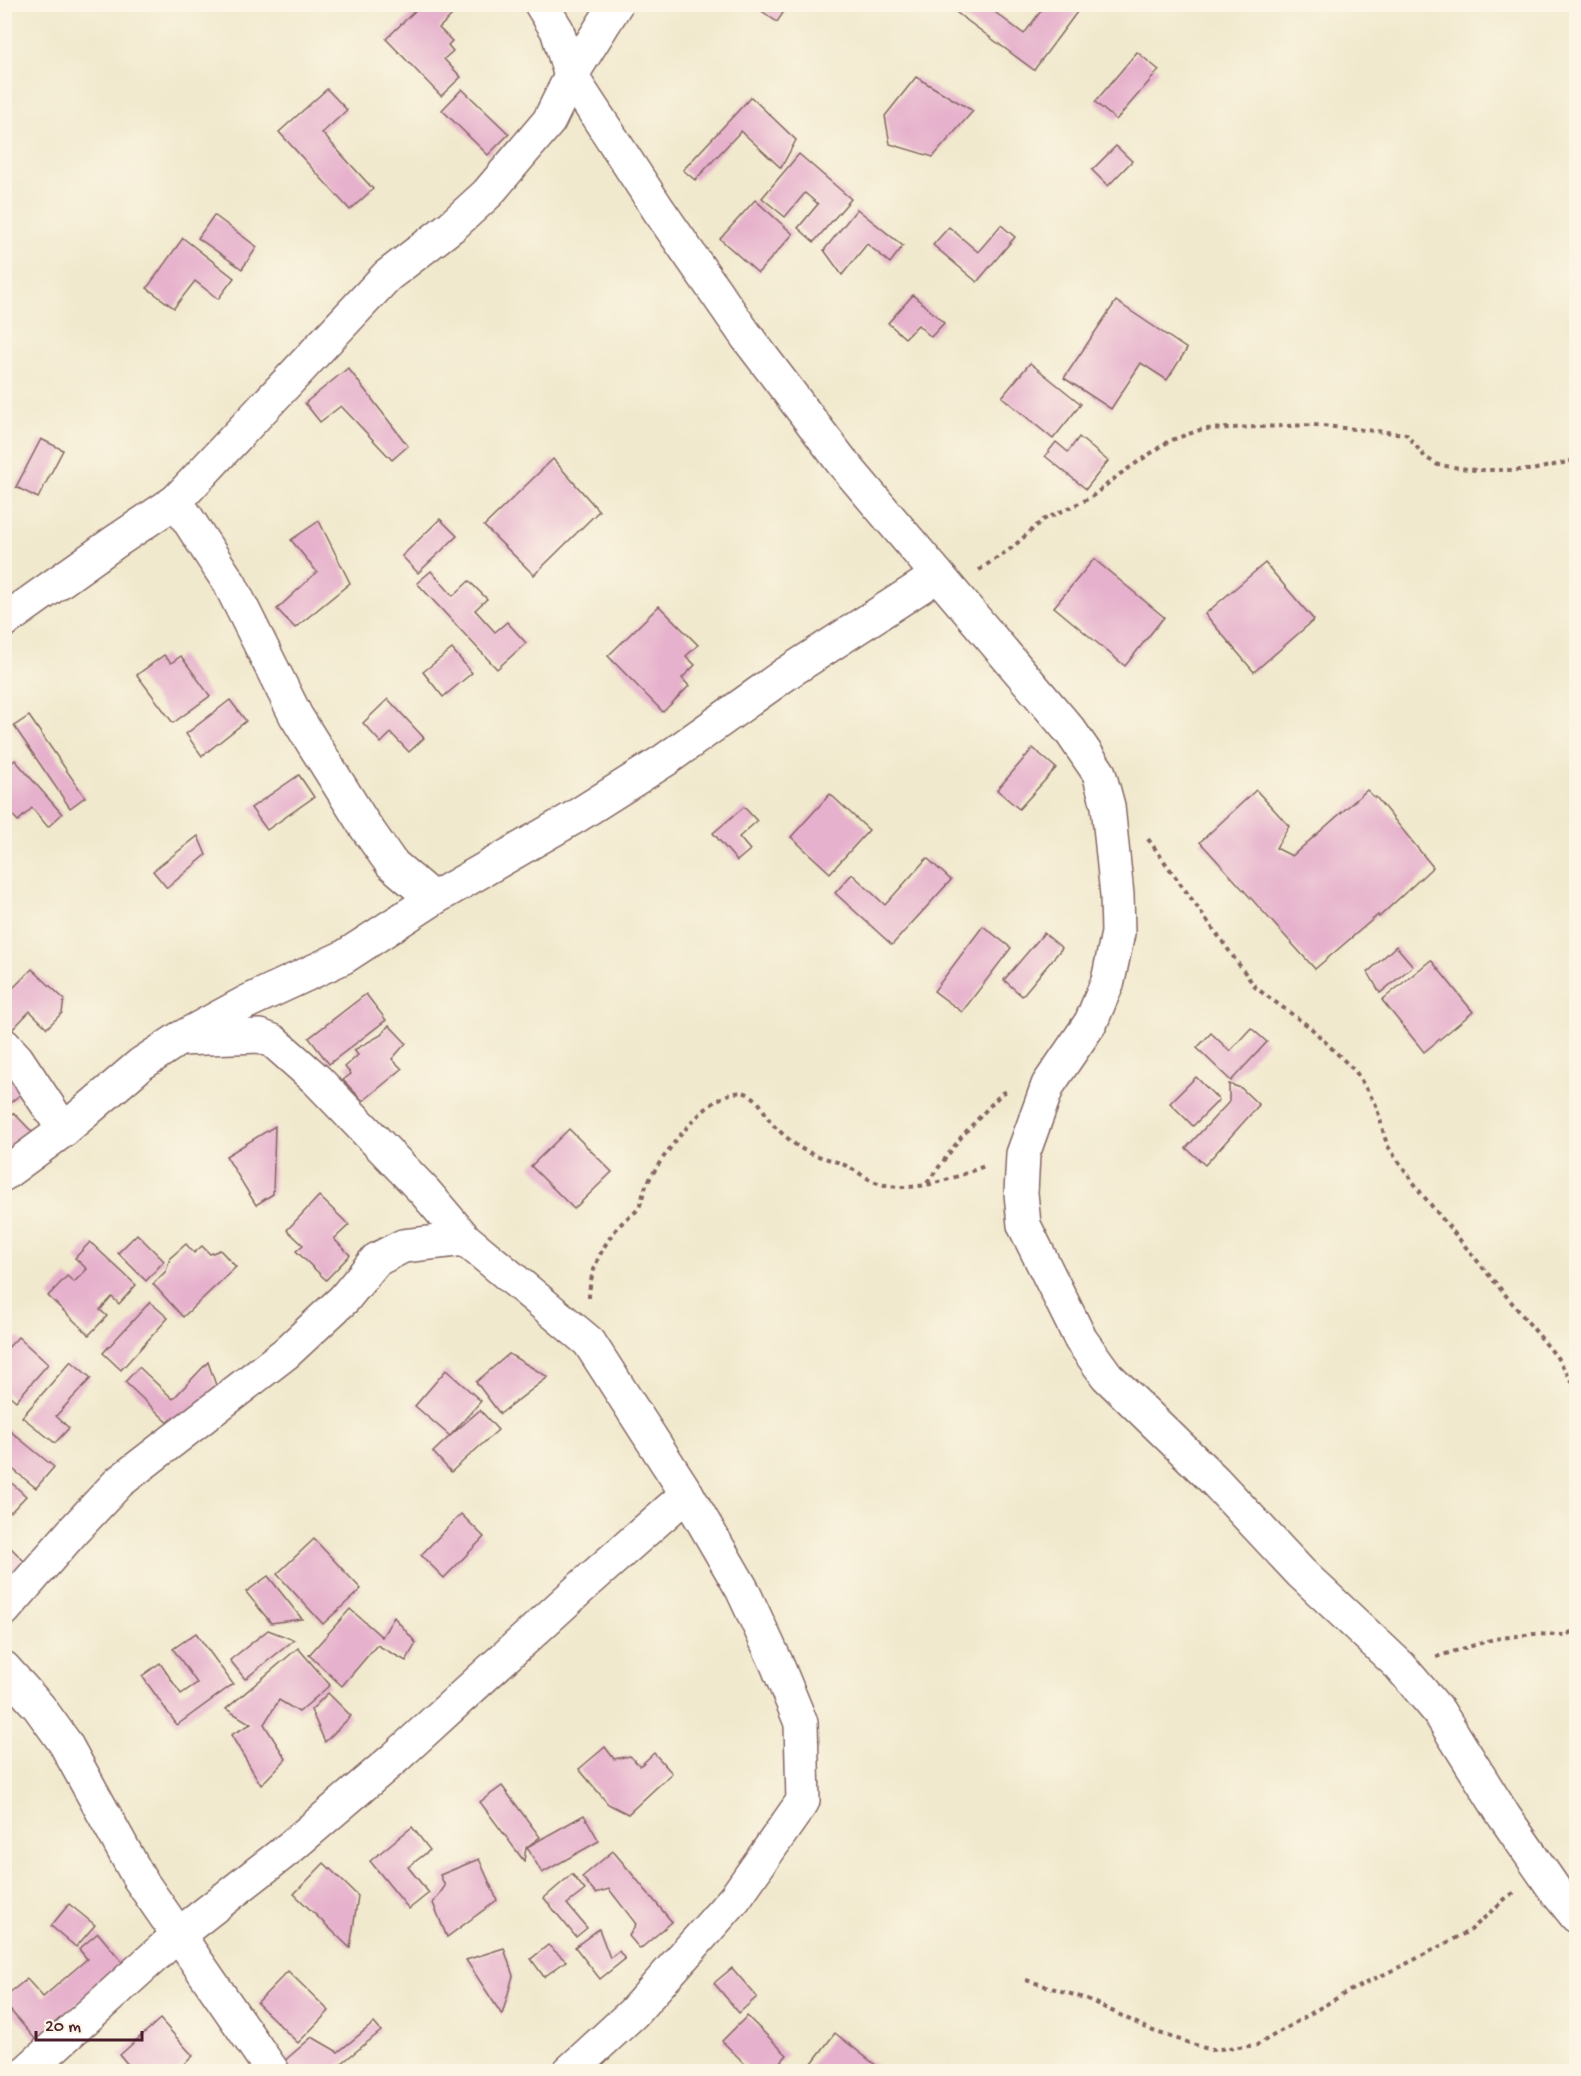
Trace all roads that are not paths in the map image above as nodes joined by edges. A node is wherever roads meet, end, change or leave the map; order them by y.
1 (541, 4) edge
2 (616, 4) edge
3 (571, 76) junction
4 (176, 501) junction
5 (944, 583) junction
6 (4, 621) edge
7 (433, 899) junction
8 (179, 1039) junction
9 (4, 1045) edge
10 (64, 1130) junction
11 (4, 1174) edge
12 (465, 1239) junction
13 (687, 1494) junction
14 (4, 1611) edge
15 (4, 1668) edge
16 (1576, 1916) edge
17 (178, 1935) junction
18 (26, 2072) edge
19 (273, 2072) edge
20 (568, 2072) edge

1 - 3 street
2 - 3 street
3 - 4 street
3 - 5 street
4 - 6 street
4 - 7 street
5 - 7 street
5 - 16 street
7 - 8 street
8 - 10 street
8 - 12 street
9 - 10 street
10 - 11 street
12 - 13 street
12 - 14 street
13 - 17 street
13 - 20 street
15 - 17 street
17 - 18 street
17 - 19 street

